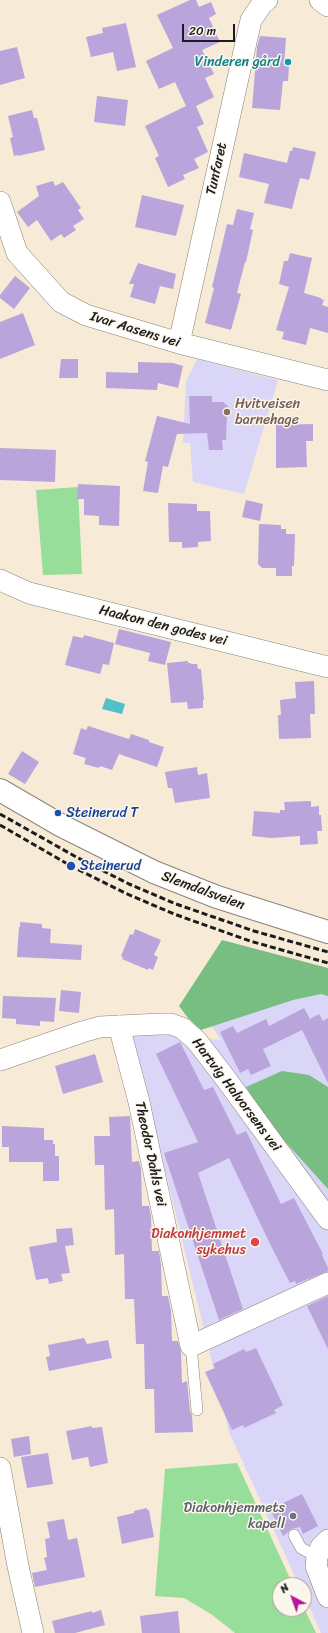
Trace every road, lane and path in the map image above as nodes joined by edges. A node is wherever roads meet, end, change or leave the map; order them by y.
1 (267, 0) edge
2 (321, 0) edge
3 (328, 6) edge
4 (0, 202) edge
5 (179, 343) junction
6 (328, 380) edge
7 (0, 580) edge
8 (328, 668) edge
9 (0, 790) edge
10 (328, 932) edge
11 (119, 1026) junction
12 (0, 1060) edge
13 (328, 1218) edge
14 (328, 1284) edge
15 (191, 1346) junction
16 (197, 1410) dead end
17 (0, 1468) edge
18 (294, 1535) dead end
19 (322, 1548) edge
20 (328, 1597) edge
21 (33, 1633) edge

1 - 5 street, Tunfaret
2 - 3 street
4 - 5 street, Ivar Aasens vei
5 - 6 street, Ivar Aasens vei
7 - 8 street, Haakon den godes vei
9 - 10 main road, Slemdalsveien
11 - 12 street, Hartvig Halvorsens vei
11 - 13 street, Hartvig Halvorsens vei
11 - 15 street, Theodor Dahls vei
14 - 15 street
15 - 16 lane
17 - 21 street
18 - 19 lane
19 - 20 street

